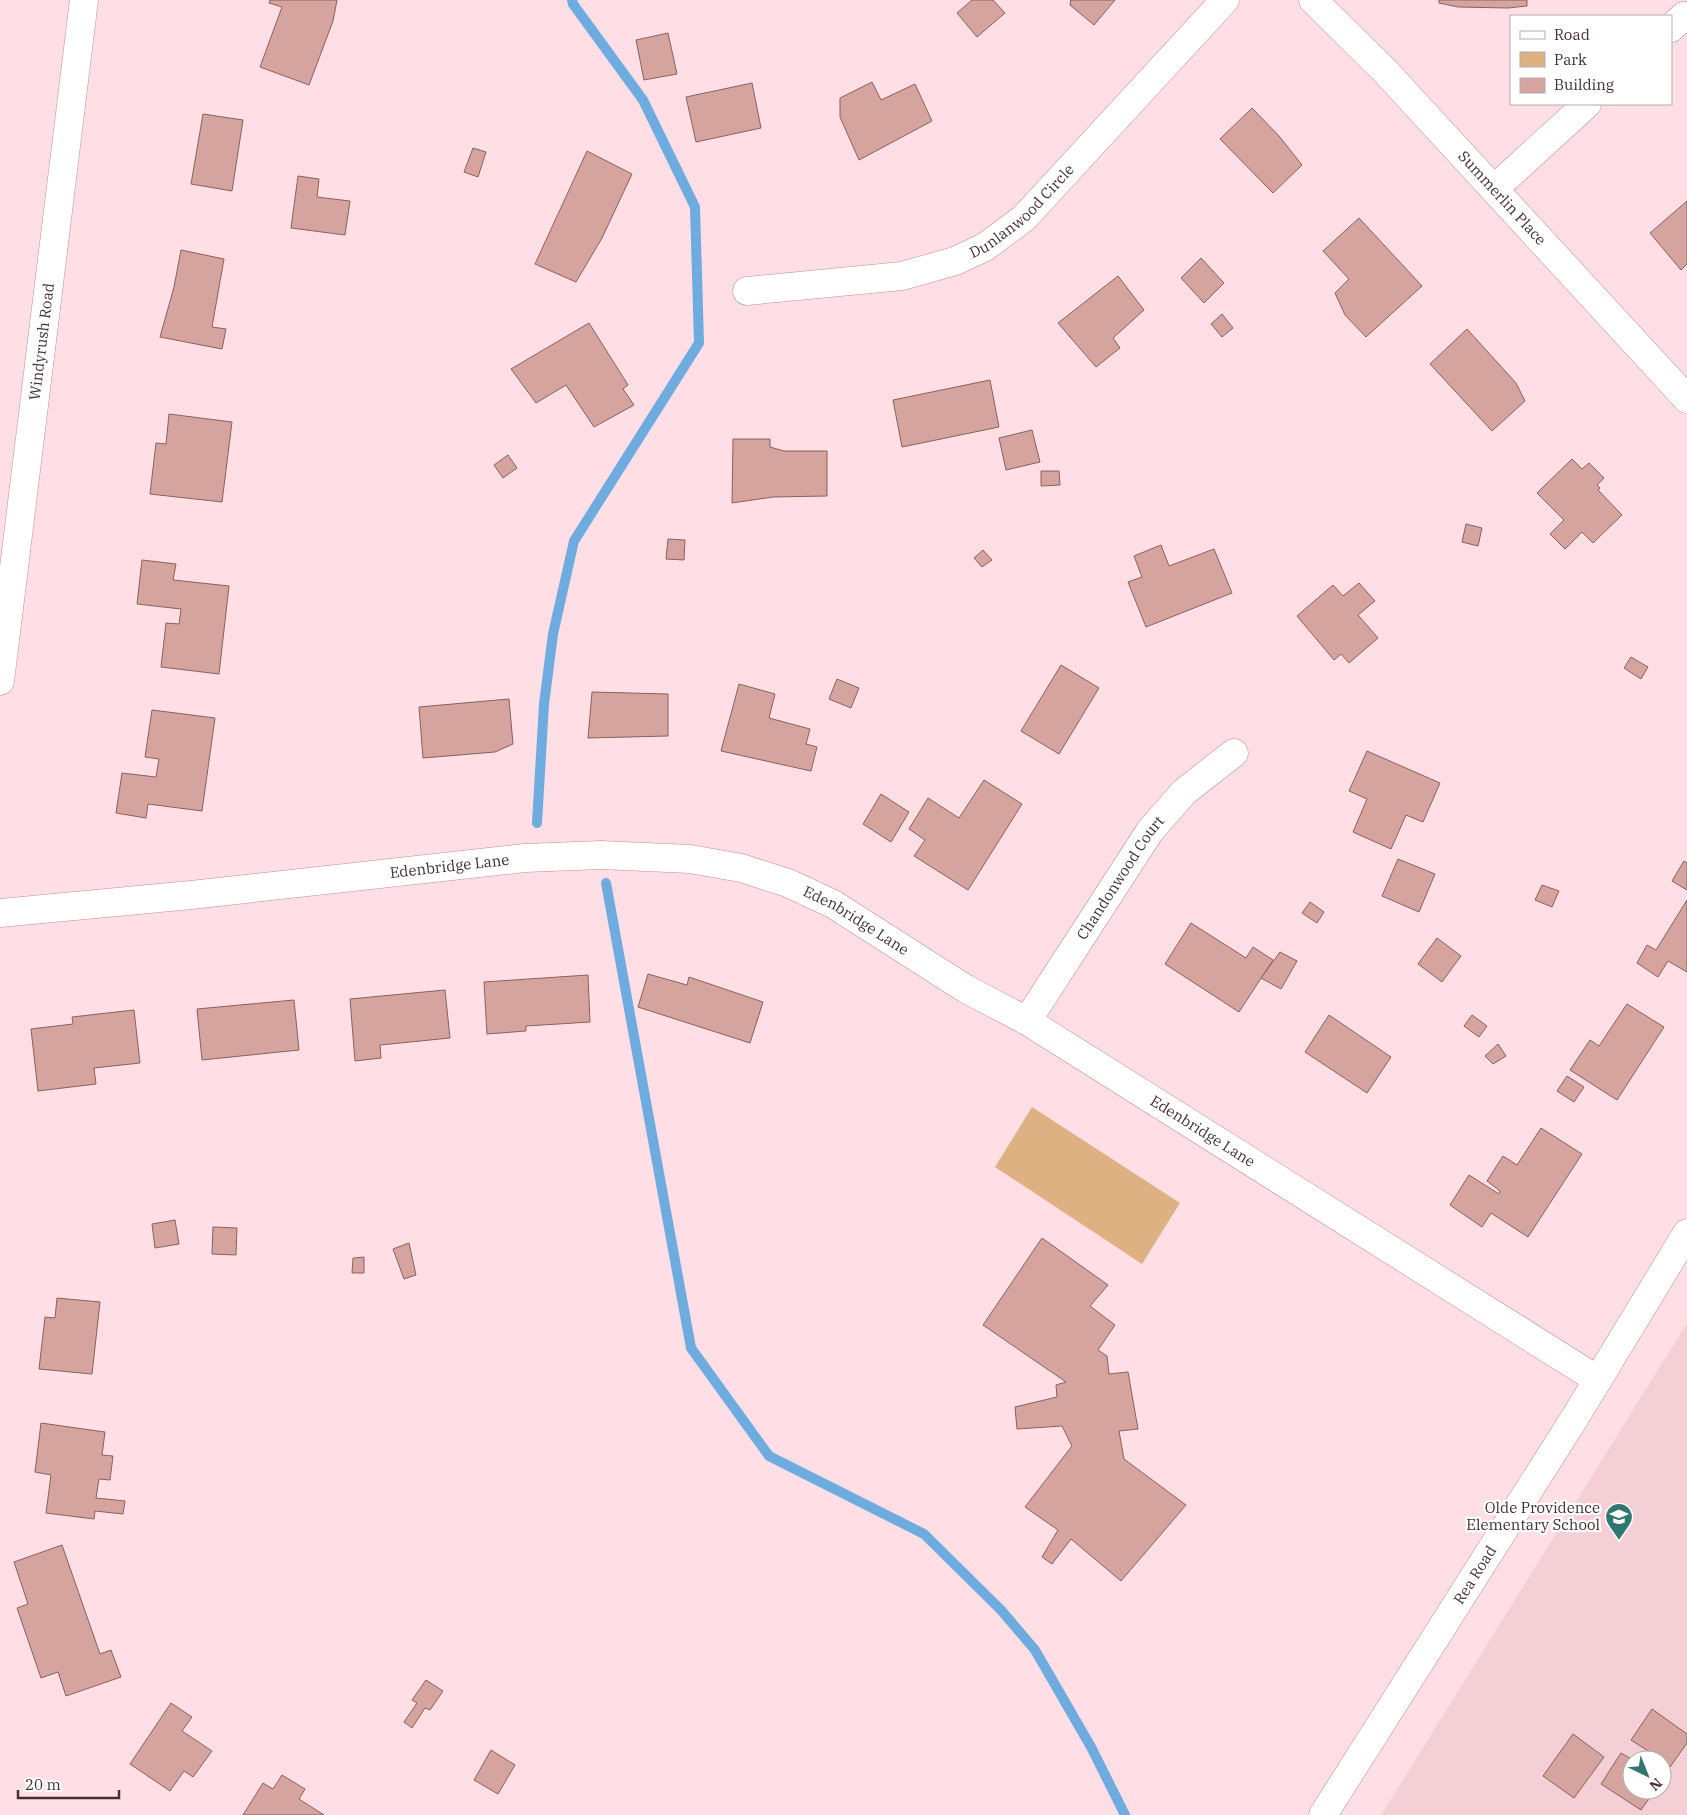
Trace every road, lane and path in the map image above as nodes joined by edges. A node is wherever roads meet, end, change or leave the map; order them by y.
1 (84, 0) edge
2 (1225, 0) edge
3 (1313, 0) edge
4 (1587, 105) edge
5 (1494, 189) junction
6 (747, 291) dead end
7 (1687, 399) edge
8 (6, 591) edge
9 (0, 681) edge
10 (1234, 753) dead end
11 (0, 912) edge
12 (1027, 1021) junction
13 (1687, 1233) edge
14 (1598, 1380) junction
15 (1323, 1815) edge

1 - 8 street, Windyrush Road
2 - 6 street, Dunlanwood Circle
3 - 5 street, Summerlin Place
4 - 5 street
5 - 7 street, Summerlin Place
8 - 9 street, Windyrush Road
10 - 12 street, Chandonwood Court
11 - 12 street, Edenbridge Lane
12 - 14 street, Edenbridge Lane
13 - 14 street, Rea Road
14 - 15 street, Rea Road

